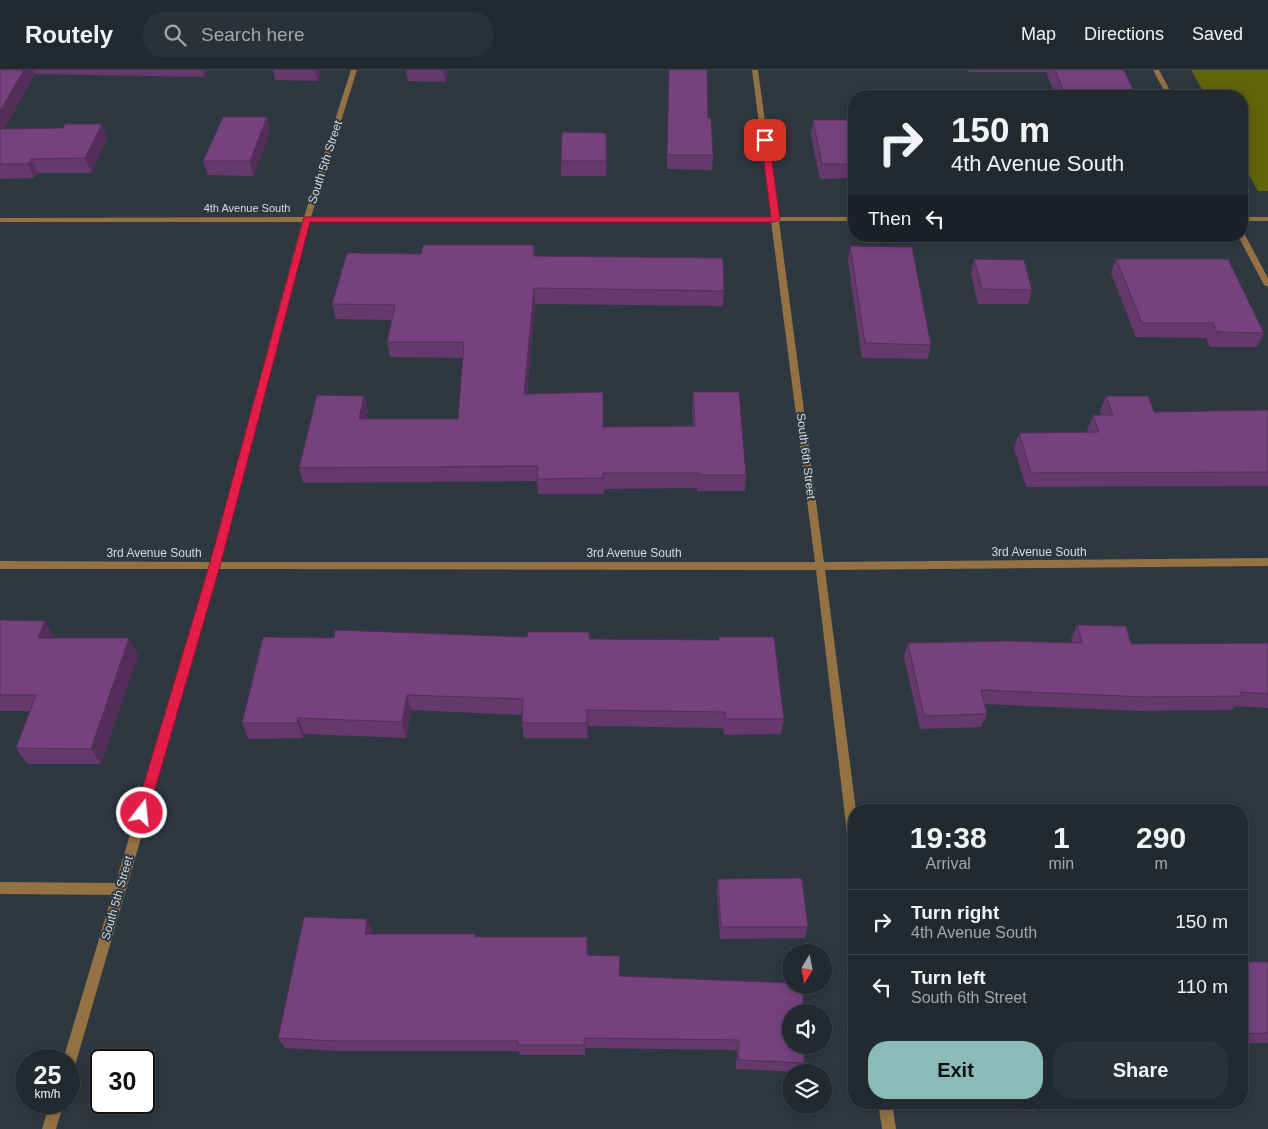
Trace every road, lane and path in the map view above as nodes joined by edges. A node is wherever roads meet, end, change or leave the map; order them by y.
1 (354, 70) edge
2 (755, 70) edge
3 (1156, 70) edge
4 (1167, 90) edge
5 (307, 219) junction
6 (775, 219) junction
7 (848, 219) edge
8 (1248, 219) edge
9 (1268, 219) edge
10 (0, 220) edge
11 (1245, 242) edge
12 (1268, 285) edge
13 (1268, 562) edge
14 (0, 565) edge
15 (214, 566) junction
16 (820, 566) junction
17 (849, 804) edge
18 (0, 888) edge
19 (120, 889) junction
20 (73, 1049) edge
21 (886, 1109) edge
22 (53, 1114) edge
23 (49, 1129) edge
24 (888, 1129) edge

1 - 5 street, South 5th Street
2 - 6 street, South 6th Street
3 - 4 street
5 - 6 street, 4th Avenue South
5 - 10 street, 4th Avenue South
5 - 15 street, South 5th Street
6 - 7 street, 4th Avenue South
6 - 16 street, South 6th Street
8 - 9 street
11 - 12 street
13 - 16 street, 3rd Avenue South
14 - 15 street, 3rd Avenue South
15 - 16 street, 3rd Avenue South
15 - 19 street, South 5th Street
16 - 17 street, South 6th Street
18 - 19 street
19 - 20 street, South 5th Street
21 - 24 street
22 - 23 street

